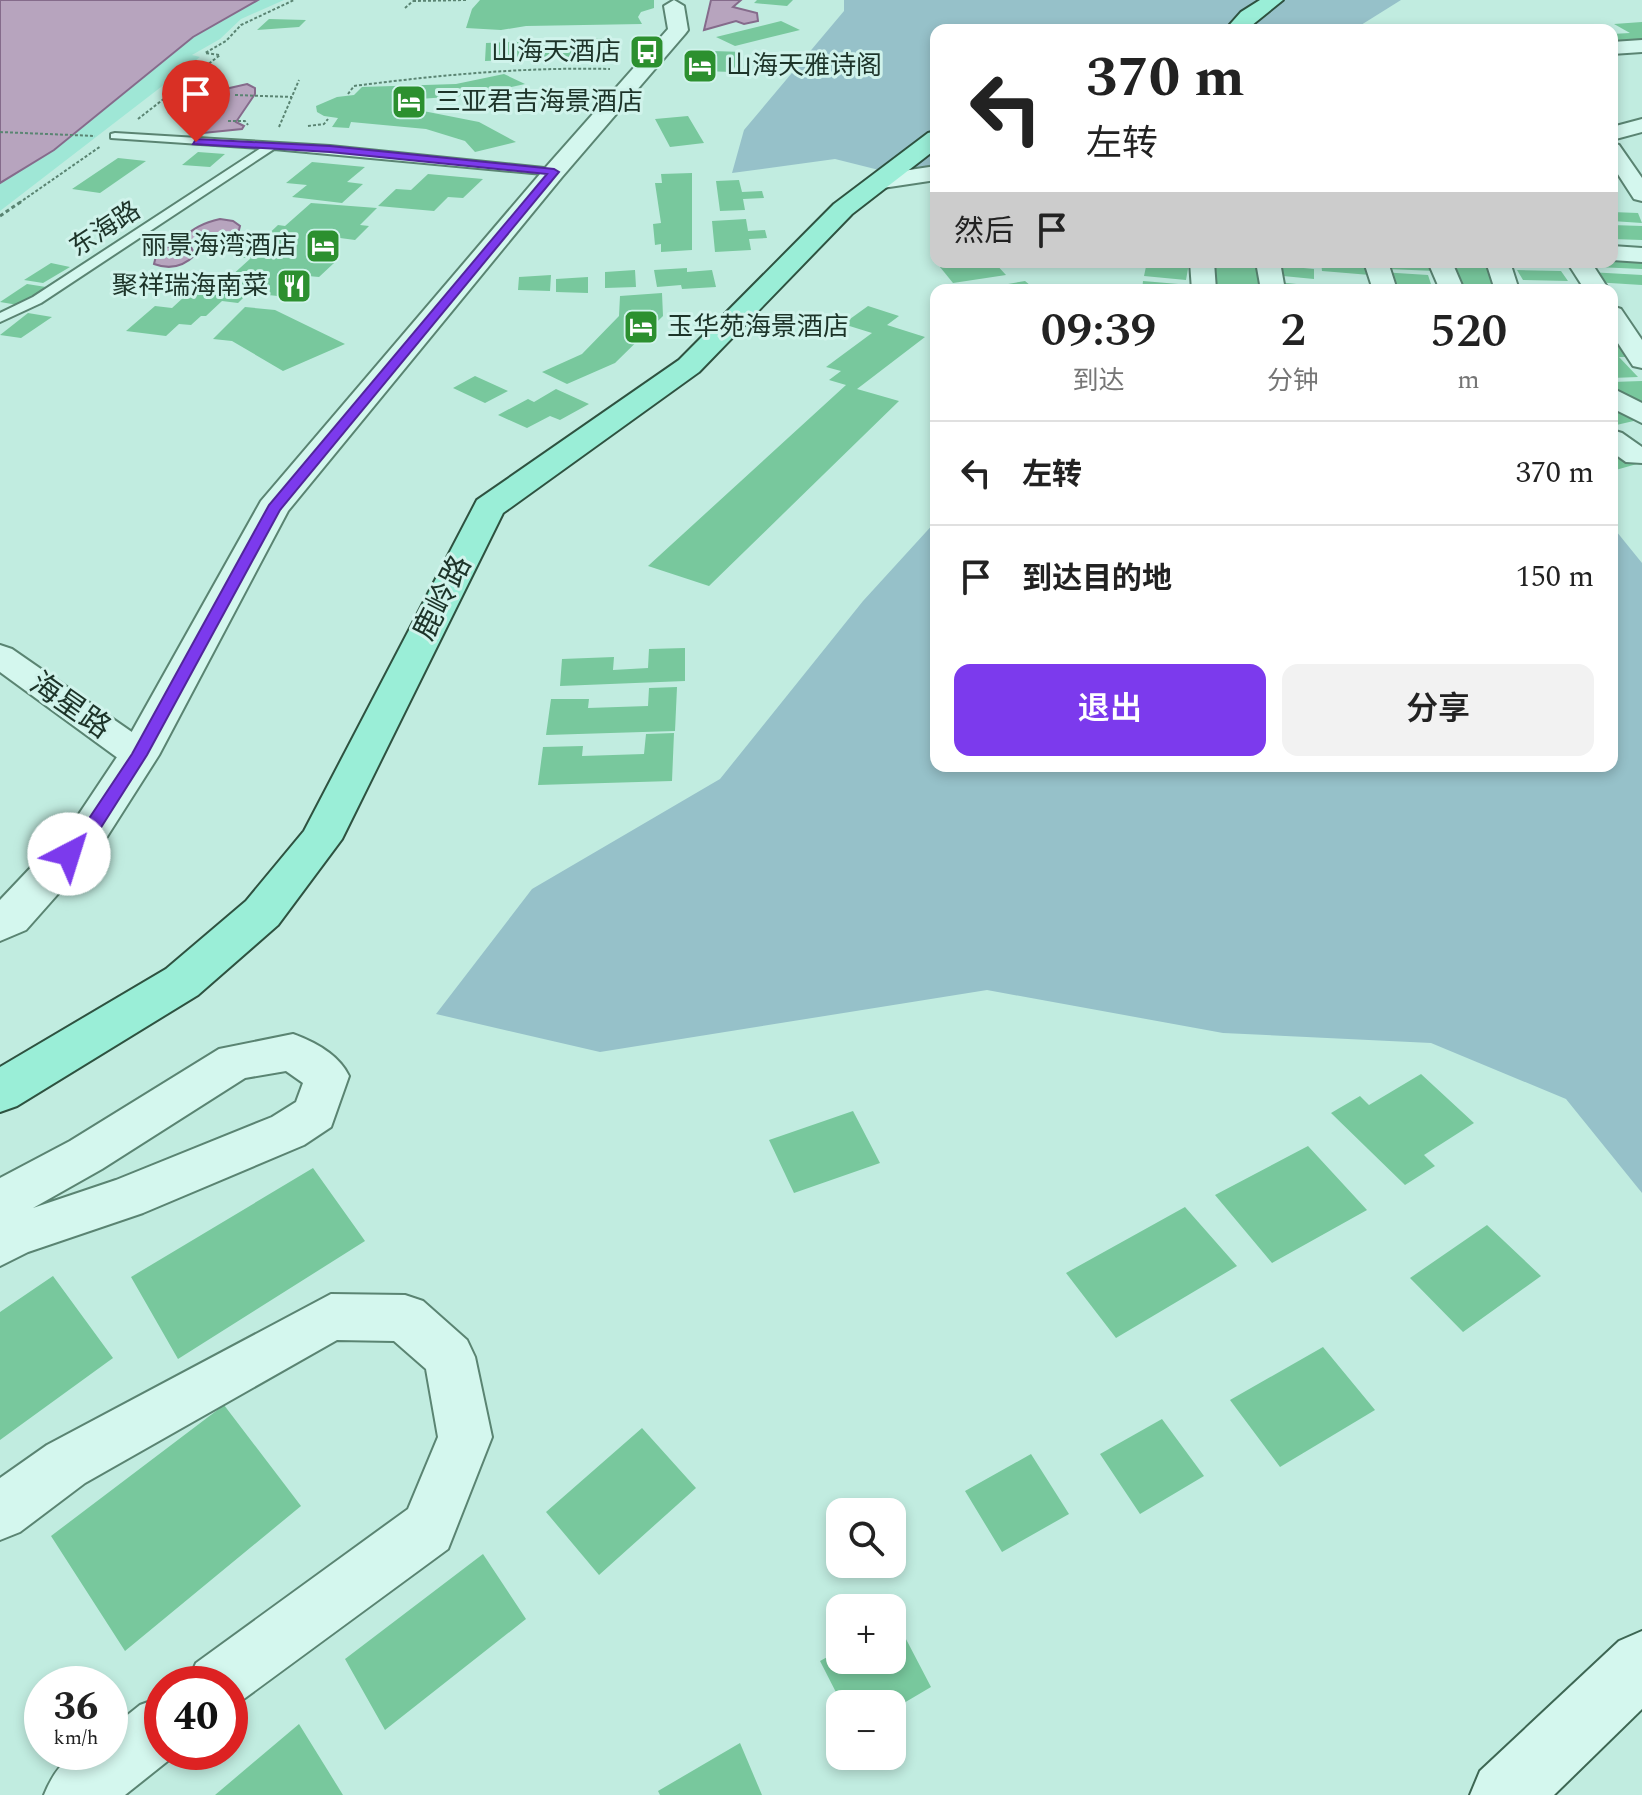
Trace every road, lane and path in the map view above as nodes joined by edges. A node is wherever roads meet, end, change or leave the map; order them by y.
1 (294, 0) edge
2 (414, 0) edge
3 (467, 0) edge
4 (1273, 0) edge
5 (675, 2) edge
6 (405, 8) dead end
7 (1241, 24) edge
8 (1642, 46) edge
9 (1618, 48) edge
10 (642, 71) junction
11 (299, 80) dead end
12 (348, 94) dead end
13 (235, 95) dead end
14 (292, 97) junction
15 (328, 119) dead end
16 (1642, 125) edge
17 (308, 126) dead end
18 (0, 132) edge
19 (1618, 132) edge
20 (115, 136) junction
21 (930, 142) edge
22 (251, 145) junction
23 (271, 146) junction
24 (1618, 158) edge
25 (554, 172) junction
26 (930, 174) edge
27 (876, 182) junction
28 (1642, 194) edge
29 (0, 216) edge
30 (1618, 253) edge
31 (1642, 255) edge
32 (0, 318) edge
33 (1618, 323) edge
34 (1642, 360) edge
35 (1618, 400) edge
36 (1642, 415) edge
37 (1618, 443) edge
38 (1636, 456) dead end
39 (0, 656) edge
40 (139, 755) junction
41 (0, 924) edge
42 (0, 1092) edge
43 (0, 1202) edge
44 (0, 1244) edge
45 (0, 1512) edge
46 (1642, 1664) edge
47 (242, 1666) edge
48 (144, 1741) edge
49 (75, 1795) edge
50 (1504, 1795) edge

1 - 20 path
2 - 3 path
2 - 6 path
4 - 7 main road
5 - 10 street
8 - 9 street
10 - 12 path
10 - 25 street
11 - 14 path
13 - 14 path
14 - 22 path
15 - 17 path
16 - 19 street
18 - 20 path
20 - 22 lane
20 - 29 path
21 - 27 main road, 鹿岭路
22 - 23 lane
23 - 25 lane
23 - 32 lane, 东海路
24 - 28 street
25 - 40 street
26 - 27 street
27 - 42 main road, 鹿岭路
30 - 31 street
33 - 34 street
35 - 36 street
37 - 38 street
39 - 40 street, 海星路
40 - 41 street
43 - 44 street
45 - 47 street
46 - 50 street
48 - 49 street

